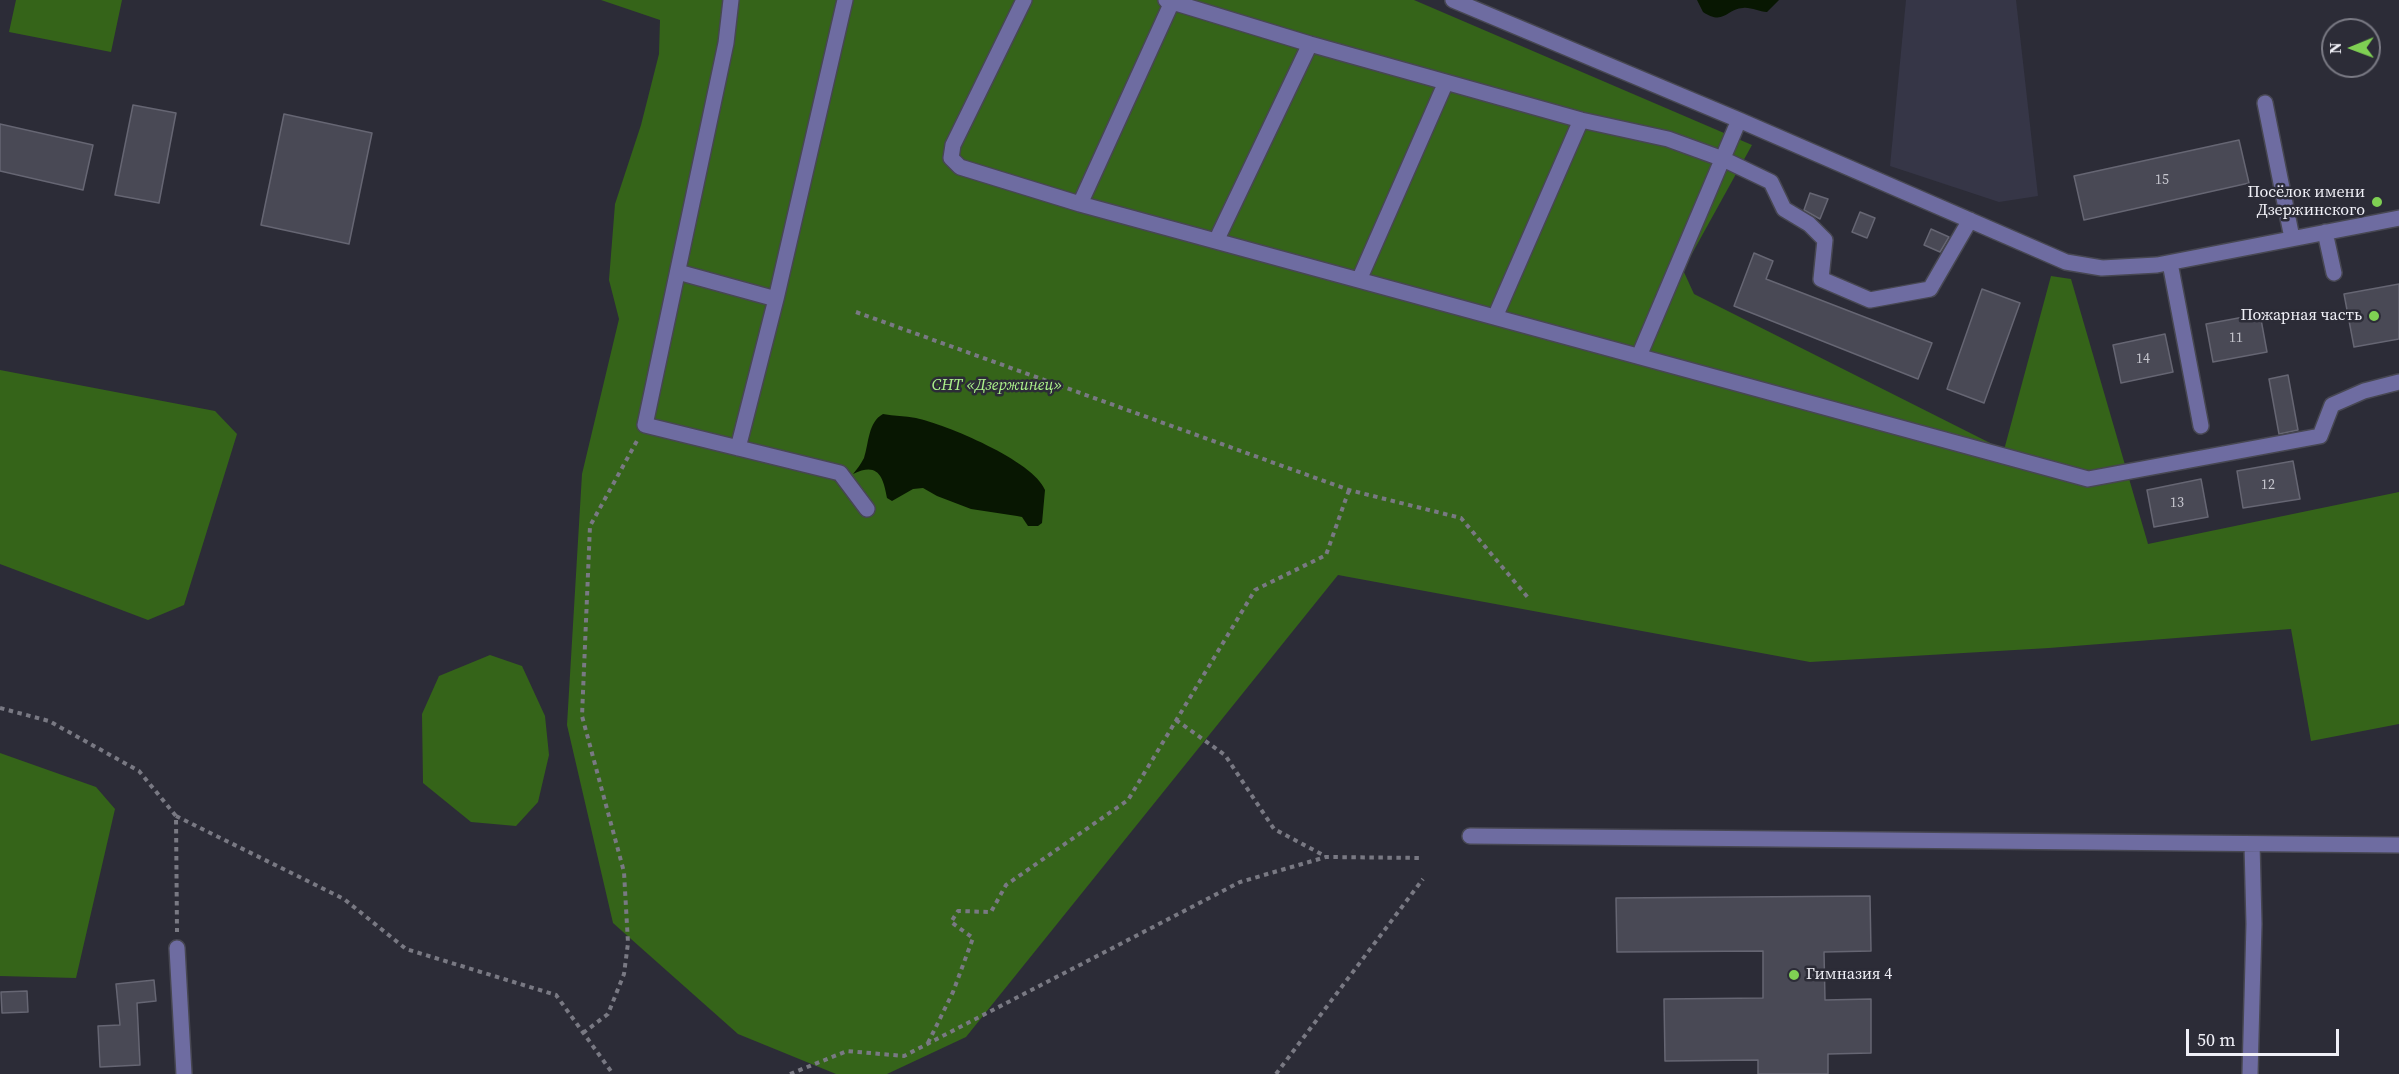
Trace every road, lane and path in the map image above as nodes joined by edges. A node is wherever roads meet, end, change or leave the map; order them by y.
1 (731, 0) edge
2 (845, 0) edge
3 (1024, 0) edge
4 (1453, 0) edge
5 (1169, 1) edge
6 (1310, 44) junction
7 (1446, 82) junction
8 (2265, 103) dead end
9 (1581, 120) junction
10 (1739, 120) junction
11 (1723, 159) junction
12 (1080, 204) junction
13 (2399, 218) edge
14 (1970, 220) junction
15 (2325, 232) junction
16 (2292, 238) junction
17 (1216, 241) junction
18 (2170, 263) junction
19 (678, 272) junction
20 (2334, 273) dead end
21 (1359, 280) junction
22 (776, 299) junction
23 (856, 312) dead end
24 (1495, 317) junction
25 (1639, 356) junction
26 (2399, 382) edge
27 (645, 425) junction
28 (2200, 426) dead end
29 (738, 448) junction
30 (1349, 490) junction
31 (867, 508) dead end
32 (1530, 600) dead end
33 (0, 708) edge
34 (1176, 720) junction
35 (176, 816) junction
36 (1470, 836) dead end
37 (2252, 844) junction
38 (2399, 845) edge
39 (1326, 857) junction
40 (1424, 858) dead end
41 (1423, 879) dead end
42 (177, 948) joint
43 (583, 1033) junction
44 (928, 1043) junction
45 (184, 1074) edge
46 (613, 1074) edge
47 (790, 1074) edge
48 (1276, 1074) edge
49 (2250, 1074) edge

1 - 19 street
2 - 22 street
3 - 12 street
4 - 10 street
5 - 6 street
5 - 12 street
6 - 7 street
6 - 17 street
7 - 9 street
7 - 21 street
8 - 16 street
9 - 11 street
9 - 24 street
10 - 11 street
10 - 14 street
11 - 14 street
11 - 25 street
12 - 17 street
13 - 15 street
14 - 18 street
15 - 16 street
15 - 20 street
16 - 18 street
17 - 21 street
18 - 28 street
19 - 22 street
19 - 27 street
21 - 24 street
22 - 29 street
23 - 30 path
24 - 25 street
25 - 26 street
27 - 29 street
27 - 43 path
29 - 31 street
30 - 32 path
30 - 34 path
33 - 35 path
34 - 39 path
34 - 44 path
35 - 42 path
35 - 43 path
36 - 37 street
37 - 38 street
37 - 49 street
39 - 40 path
39 - 44 path
41 - 48 path
42 - 45 street
43 - 46 path
44 - 47 path

